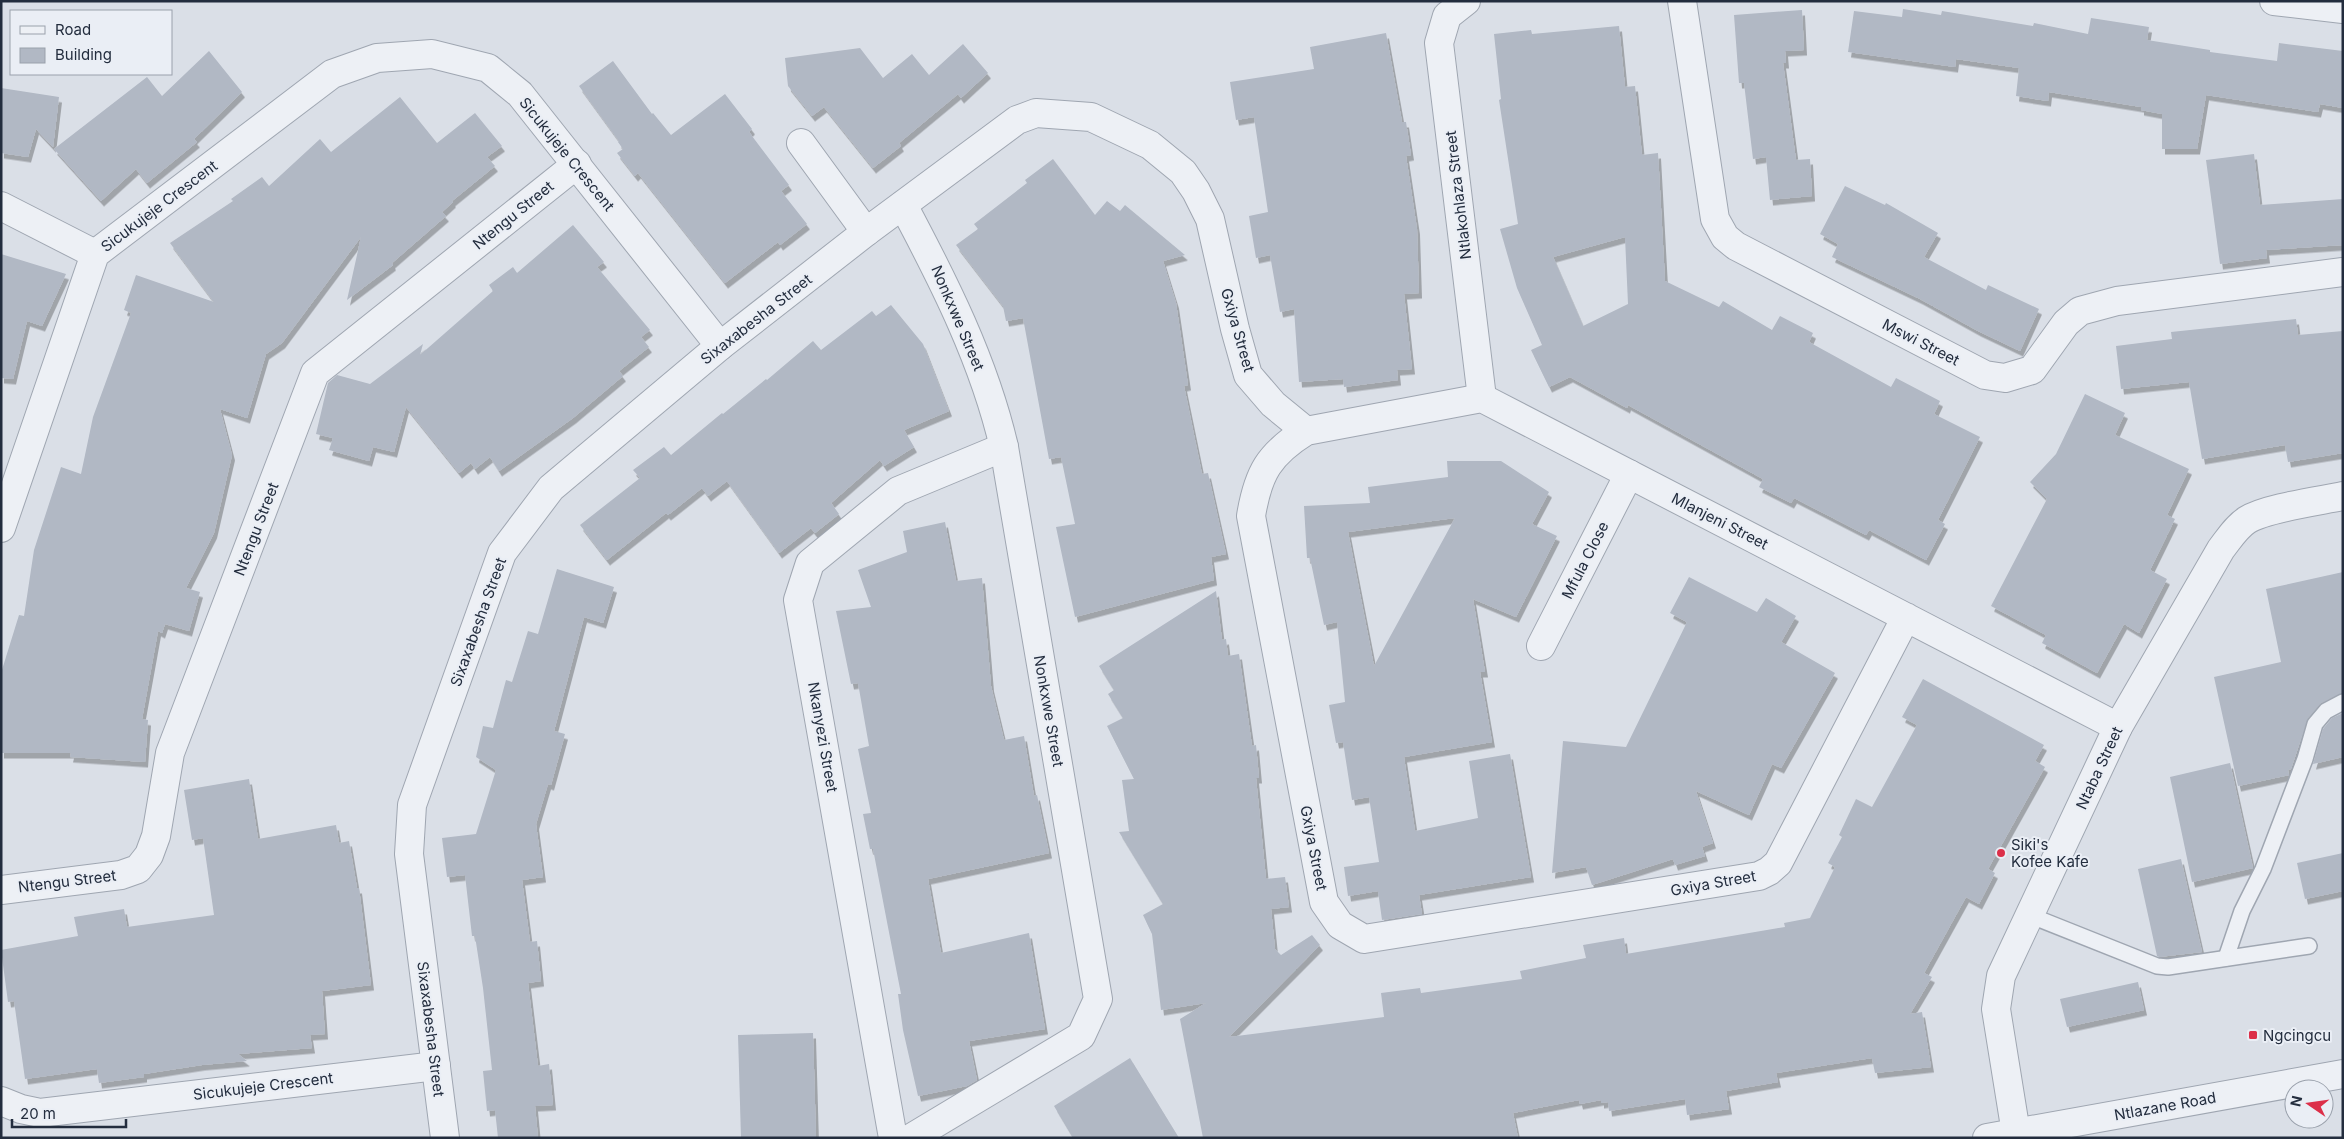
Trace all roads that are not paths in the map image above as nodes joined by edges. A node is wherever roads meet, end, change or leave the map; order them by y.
1 (1466, 1) edge
2 (1682, 1) edge
3 (2274, 1) edge
4 (2343, 8) edge
5 (801, 143) dead end
6 (1150, 145) joint
7 (577, 164) junction
8 (903, 205) junction
9 (1, 206) edge
10 (866, 232) junction
11 (95, 254) junction
12 (2343, 272) edge
13 (720, 346) junction
14 (1482, 398) junction
15 (1306, 431) junction
16 (1004, 446) junction
17 (1628, 474) junction
18 (2343, 496) edge
19 (1, 528) edge
20 (1906, 617) junction
21 (1541, 646) dead end
22 (2343, 702) edge
23 (2118, 727) junction
24 (1, 890) edge
25 (2029, 915) junction
26 (2309, 946) dead end
27 (2226, 958) junction
28 (436, 1066) junction
29 (2343, 1074) edge
30 (1, 1101) edge
31 (2016, 1133) junction
32 (445, 1138) edge
33 (893, 1138) edge
34 (911, 1138) edge
35 (1987, 1138) edge

1 - 14 street, Ntlakohlaza Street
2 - 12 street, Mswi Street
3 - 4 street
5 - 10 street
6 - 8 street, Sixaxabesha Street
6 - 15 street, Gxiya Street
7 - 11 street, Sicukujeje Crescent
7 - 13 street, Sicukujeje Crescent
7 - 24 street, Ntengu Street
8 - 10 street, Sixaxabesha Street
8 - 16 street, Nonkxwe Street
9 - 11 street, Sicukujeje Crescent
10 - 13 street, Sixaxabesha Street
11 - 19 street, Sicukujeje Crescent
13 - 28 street, Sixaxabesha Street
14 - 15 street
14 - 17 street, Mlanjeni Street
15 - 20 street, Gxiya Street
16 - 33 street, Nkanyezi Street
16 - 34 street, Nonkxwe Street
17 - 20 street, Mlanjeni Street
17 - 21 street, Mfula Close
18 - 23 street, Ntaba Street
20 - 23 street, Mlanjeni Street
22 - 27 lane
23 - 25 street, Ntaba Street
25 - 27 lane
25 - 31 street, Ntaba Street
26 - 27 lane
28 - 30 street, Sicukujeje Crescent
28 - 32 street, Sixaxabesha Street
29 - 31 street, Ntlazane Road
31 - 35 street, Ntlazane Road

